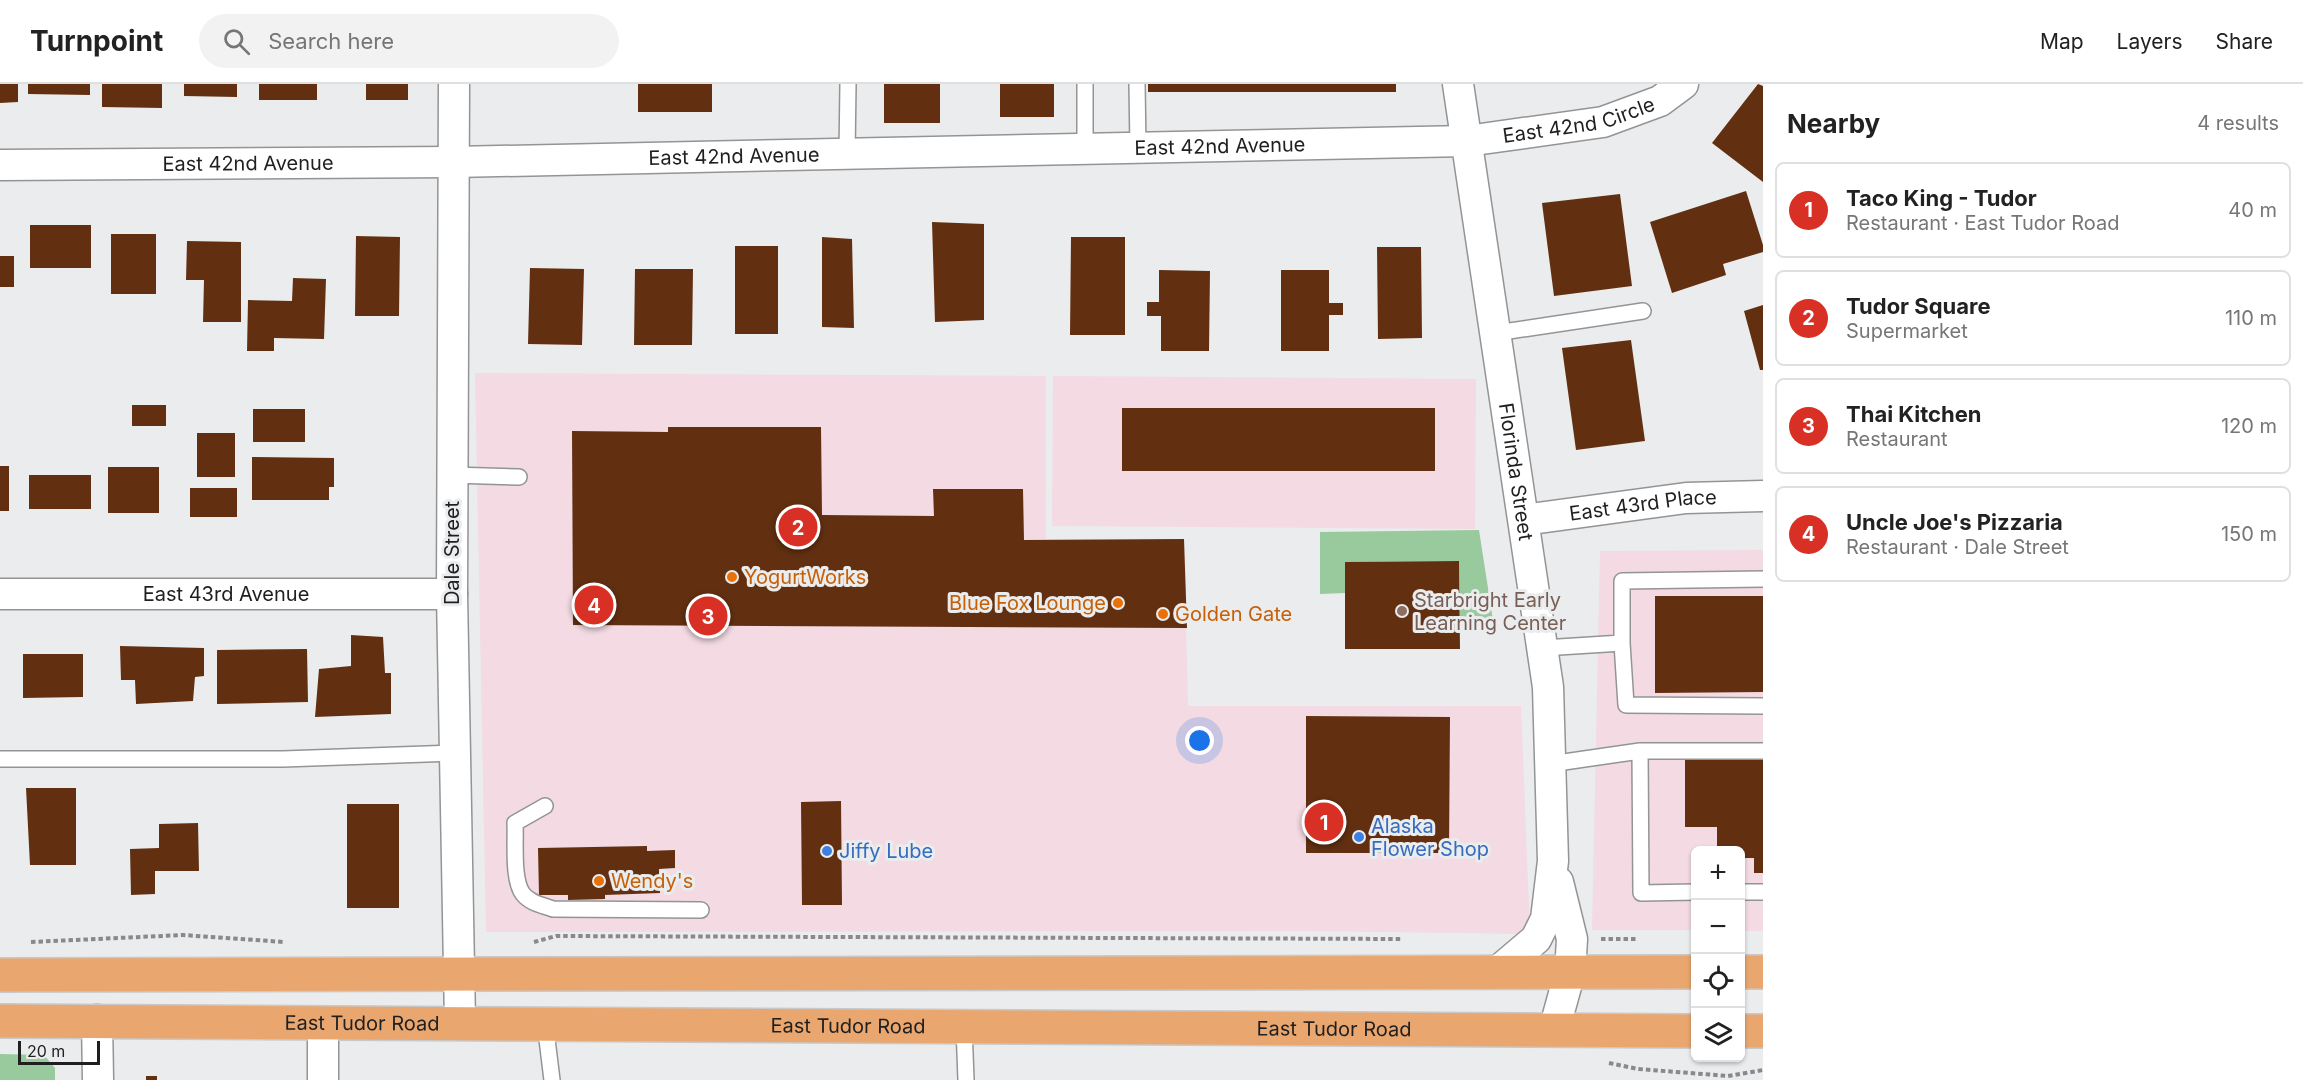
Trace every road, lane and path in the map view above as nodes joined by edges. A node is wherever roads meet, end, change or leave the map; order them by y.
1 (454, 84) edge
2 (848, 84) edge
3 (1085, 84) edge
4 (1137, 84) edge
5 (1458, 84) edge
6 (1683, 84) edge
7 (1467, 141) junction
8 (1138, 148) junction
9 (1085, 149) junction
10 (848, 154) junction
11 (454, 162) junction
12 (0, 165) edge
13 (1643, 311) dead end
14 (1496, 333) junction
15 (452, 475) junction
16 (519, 477) dead end
17 (1763, 496) edge
18 (1524, 520) junction
19 (1763, 579) edge
20 (0, 594) edge
21 (452, 594) junction
22 (1622, 643) junction
23 (1543, 648) junction
24 (1763, 706) edge
25 (1640, 751) junction
26 (1763, 751) edge
27 (455, 753) junction
28 (0, 759) edge
29 (1550, 764) junction
30 (545, 806) dead end
31 (1553, 861) junction
32 (1691, 892) edge
33 (1745, 892) edge
34 (1763, 892) edge
35 (701, 910) dead end
36 (1412, 939) dead end
37 (1572, 939) junction
38 (1639, 939) dead end
39 (29, 942) dead end
40 (295, 942) dead end
41 (528, 944) dead end
42 (1497, 972) junction
43 (1570, 972) junction
44 (1691, 972) edge
45 (1745, 972) edge
46 (1763, 972) edge
47 (458, 974) junction
48 (0, 975) edge
49 (97, 1020) junction
50 (0, 1021) edge
51 (323, 1022) junction
52 (460, 1022) junction
53 (545, 1023) junction
54 (964, 1026) junction
55 (1554, 1030) junction
56 (1691, 1031) edge
57 (1745, 1031) edge
58 (1763, 1031) edge
59 (98, 1080) edge
60 (323, 1080) edge
61 (552, 1080) edge
62 (966, 1080) edge

1 - 11 street, Dale Street
2 - 10 lane
3 - 9 lane
4 - 8 lane
5 - 7 street, Florinda Street
6 - 7 street, East 42nd Circle
7 - 8 street, East 42nd Avenue
7 - 14 street, Florinda Street
8 - 9 street, East 42nd Avenue
9 - 10 street, East 42nd Avenue
10 - 11 street, East 42nd Avenue
11 - 12 street, East 42nd Avenue
11 - 15 street, Dale Street
13 - 14 lane
14 - 18 street, Florinda Street
15 - 16 lane
15 - 21 street, Dale Street
17 - 18 street, East 43rd Place
18 - 23 street, Florinda Street
19 - 22 lane
20 - 21 street, East 43rd Avenue
21 - 27 street, Dale Street
22 - 23 lane
22 - 24 lane
23 - 29 street, Florinda Street
25 - 26 lane
25 - 29 lane
25 - 32 lane
27 - 28 lane
27 - 47 street, Dale Street
29 - 31 street, Florinda Street
30 - 35 lane
31 - 37 street, Florinda Street
31 - 42 street, Florinda Street
33 - 34 lane
36 - 41 path
37 - 38 path
37 - 43 street, Florinda Street
39 - 40 path
42 - 43 main road
42 - 47 main road
43 - 44 main road
43 - 55 street, Florinda Street
45 - 46 main road
47 - 48 main road
47 - 52 street, Dale Street
49 - 50 main road, East Tudor Road
49 - 51 main road, East Tudor Road
49 - 59 street
51 - 52 main road, East Tudor Road
51 - 60 street
52 - 53 main road, East Tudor Road
53 - 54 main road, East Tudor Road
53 - 61 lane
54 - 55 main road, East Tudor Road
54 - 62 lane
55 - 56 main road, East Tudor Road
57 - 58 main road

